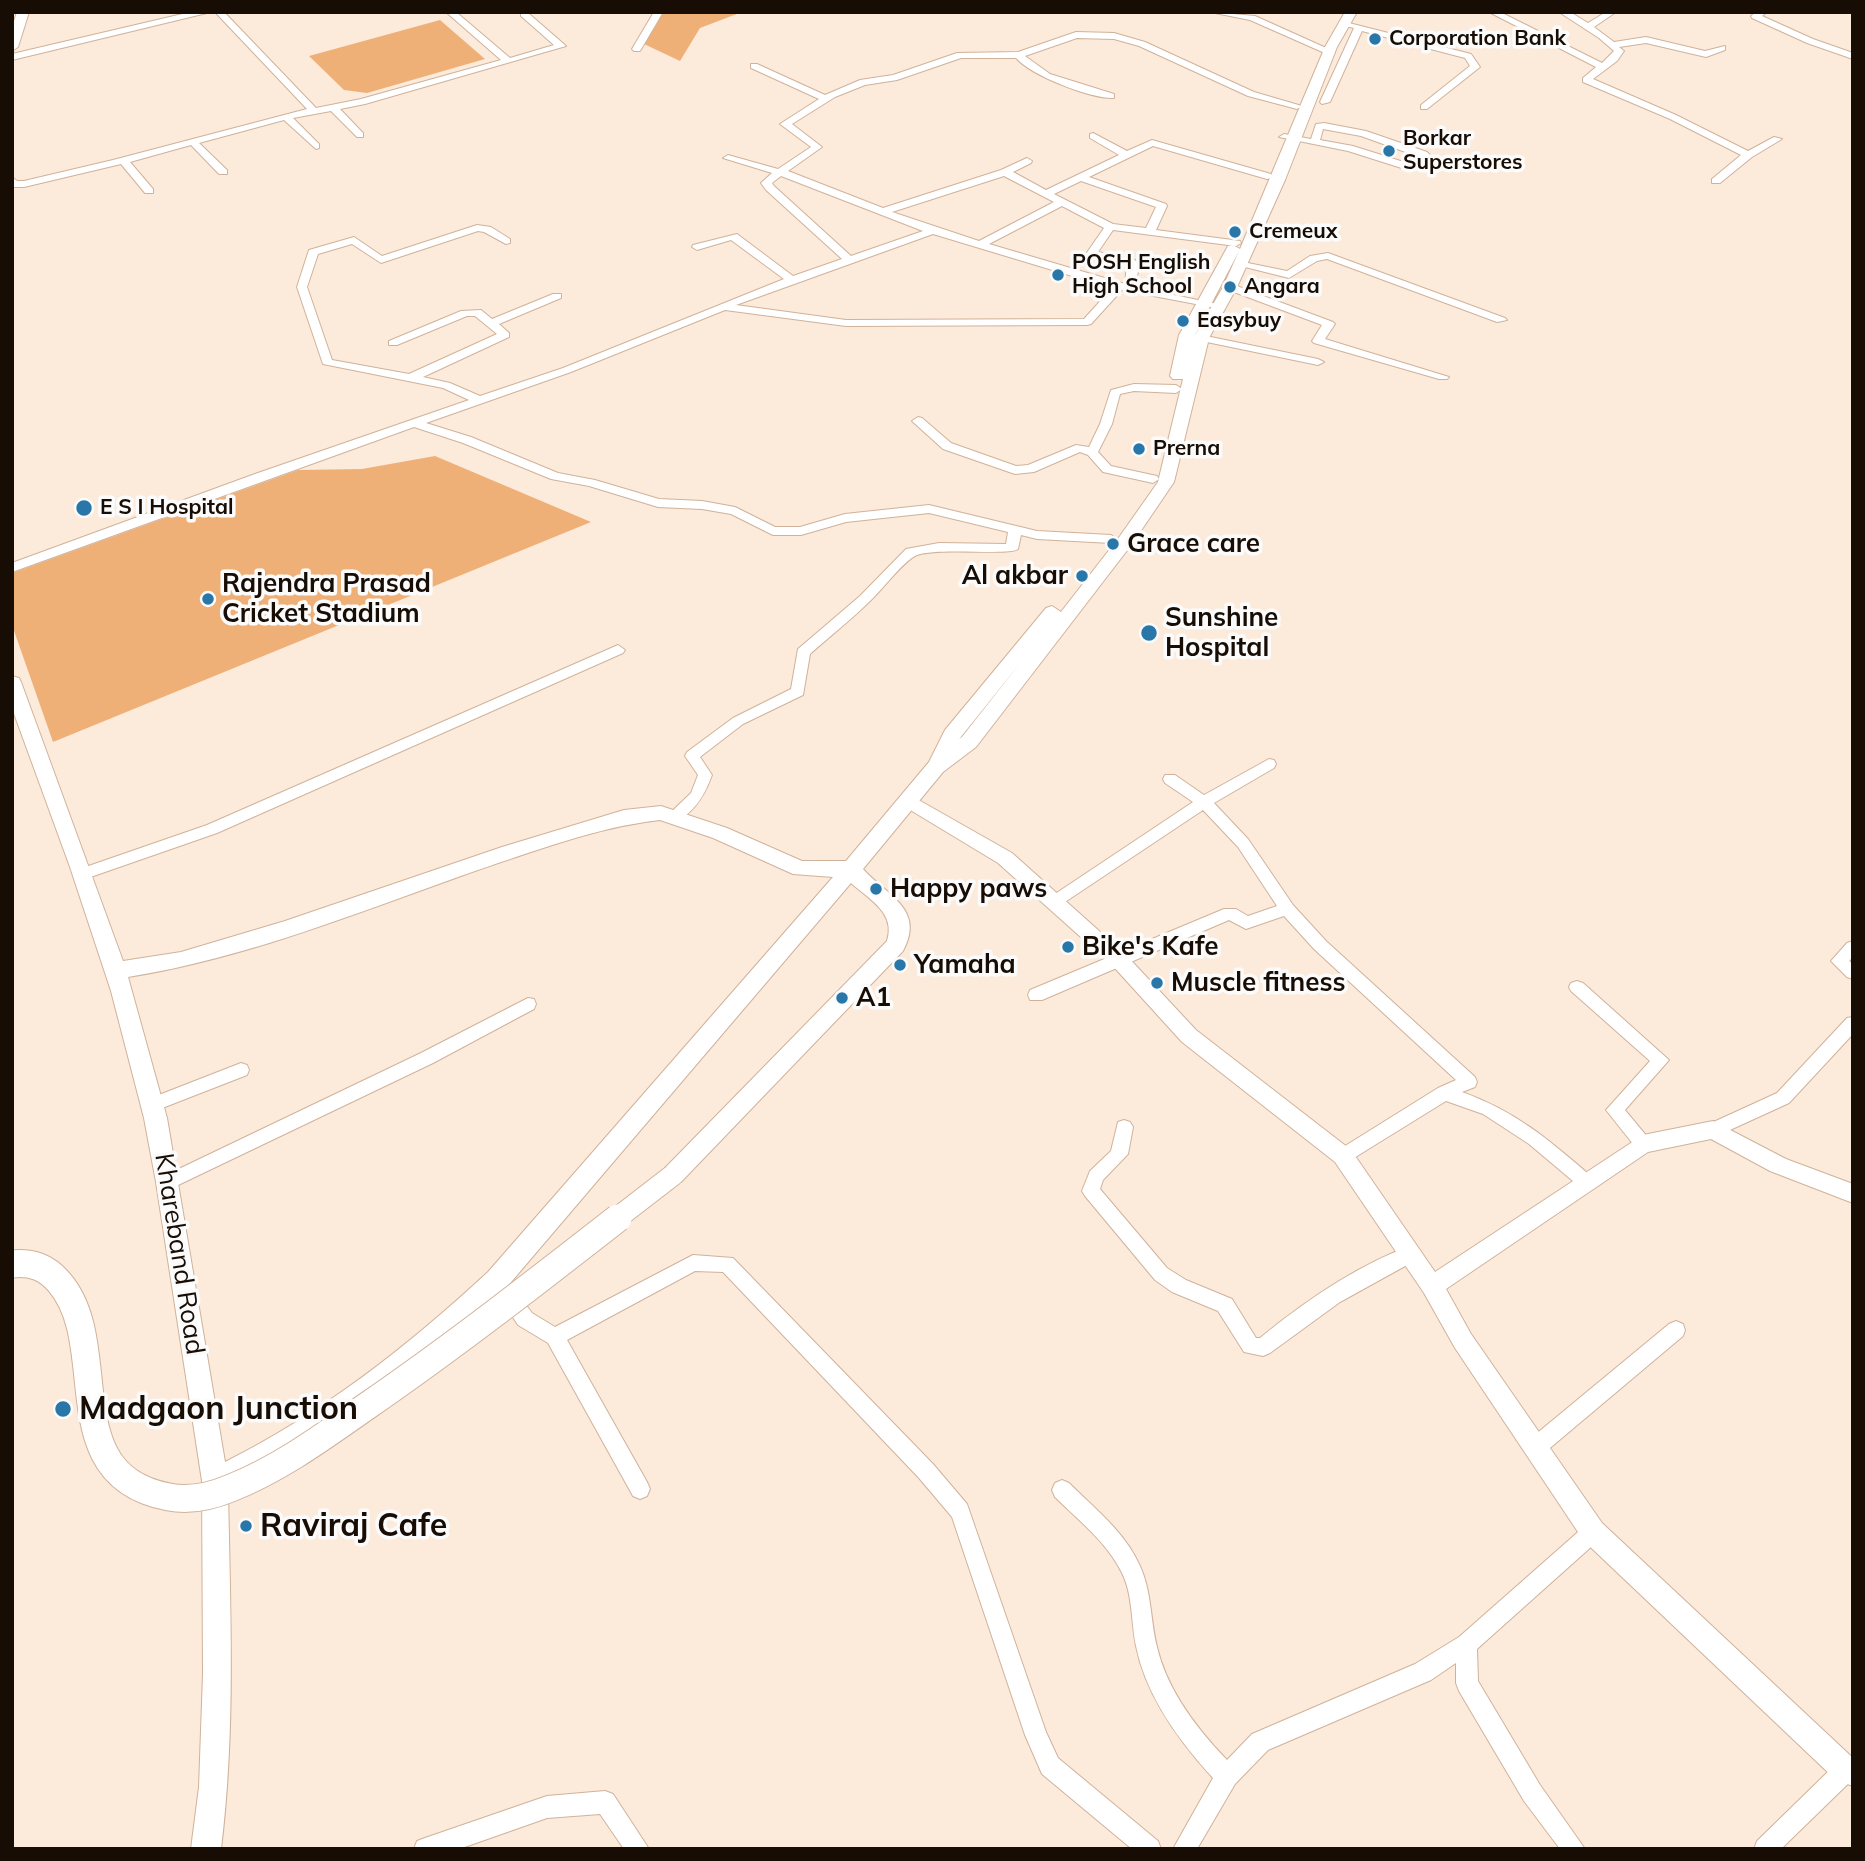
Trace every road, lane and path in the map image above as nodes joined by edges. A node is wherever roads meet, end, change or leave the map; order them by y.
1 (23, 12) edge
2 (206, 12) edge
3 (219, 12) edge
4 (450, 12) edge
5 (659, 12) edge
6 (1214, 12) edge
7 (1493, 12) edge
8 (1563, 12) edge
9 (1612, 12) edge
10 (1763, 12) edge
11 (524, 14) edge
12 (1349, 19) edge
13 (1587, 27) junction
14 (1611, 45) junction
15 (12, 47) edge
16 (638, 48) dead end
17 (1722, 48) dead end
18 (1326, 51) junction
19 (1019, 55) junction
20 (1853, 56) edge
21 (12, 57) edge
22 (508, 61) junction
23 (754, 66) dead end
24 (1602, 67) junction
25 (1111, 96) dead end
26 (826, 99) junction
27 (1325, 102) dead end
28 (1297, 106) junction
29 (333, 107) junction
30 (1424, 107) dead end
31 (312, 109) junction
32 (286, 116) junction
33 (1302, 122) junction
34 (1321, 125) junction
35 (1345, 129) junction
36 (360, 135) dead end
37 (1093, 135) dead end
38 (1290, 137) junction
39 (1777, 138) dead end
40 (193, 142) junction
41 (1315, 142) junction
42 (316, 146) dead end
43 (1339, 146) junction
44 (1127, 155) junction
45 (1748, 155) junction
46 (728, 158) dead end
47 (1027, 160) dead end
48 (124, 161) junction
49 (223, 172) dead end
50 (780, 172) junction
51 (1005, 172) junction
52 (1267, 176) junction
53 (1081, 177) junction
54 (12, 180) edge
55 (1716, 181) dead end
56 (149, 191) dead end
57 (1045, 194) junction
58 (1061, 202) junction
59 (884, 211) junction
60 (1110, 227) junction
61 (933, 231) junction
62 (1150, 232) junction
63 (506, 241) dead end
64 (1237, 243) junction
65 (980, 245) junction
66 (697, 247) dead end
67 (850, 261) junction
68 (1238, 264) junction
69 (792, 280) junction
70 (1230, 287) junction
71 (1124, 288) junction
72 (557, 296) dead end
73 (1210, 305) junction
74 (724, 306) junction
75 (1501, 320) dead end
76 (492, 323) junction
77 (1202, 338) junction
78 (393, 343) dead end
79 (1318, 362) dead end
80 (1443, 377) dead end
81 (411, 378) junction
82 (1176, 389) junction
83 (480, 401) junction
84 (918, 421) dead end
85 (417, 424) junction
86 (1092, 452) junction
87 (1153, 479) junction
88 (1015, 530) junction
89 (1111, 539) junction
90 (12, 568) edge
91 (1070, 600) junction
92 (618, 650) dead end
93 (12, 682) edge
94 (1269, 764) dead end
95 (1170, 779) dead end
96 (908, 800) junction
97 (1204, 802) junction
98 (673, 817) junction
99 (851, 869) junction
100 (82, 874) junction
101 (1054, 902) junction
102 (1287, 909) junction
103 (1853, 947) edge
104 (1119, 960) junction
105 (117, 970) junction
106 (1853, 973) edge
107 (1577, 987) dead end
108 (1036, 995) dead end
109 (527, 1004) dead end
110 (1853, 1023) edge
111 (241, 1070) dead end
112 (1444, 1093) junction
113 (152, 1105) junction
114 (1125, 1127) dead end
115 (1713, 1130) junction
116 (1643, 1144) junction
117 (1343, 1156) junction
118 (168, 1182) junction
119 (1586, 1182) junction
120 (1853, 1194) edge
121 (1410, 1254) junction
122 (12, 1264) edge
123 (497, 1280) junction
124 (1432, 1286) junction
125 (1676, 1330) dead end
126 (555, 1337) junction
127 (1537, 1446) junction
128 (215, 1480) junction
129 (640, 1489) dead end
130 (1062, 1490) dead end
131 (1593, 1532) junction
132 (1466, 1644) junction
133 (1849, 1772) edge
134 (1227, 1776) junction
135 (206, 1849) edge
136 (425, 1849) edge
137 (638, 1849) edge
138 (1150, 1849) edge
139 (1184, 1849) edge
140 (1574, 1849) edge
141 (1765, 1849) edge

1 - 15 main road
2 - 21 street
3 - 31 street
4 - 22 street
5 - 16 street
6 - 18 street
7 - 24 street
8 - 13 street
9 - 13 street
10 - 20 street
11 - 22 street
12 - 18 main road
12 - 27 street
12 - 30 street
13 - 14 street
14 - 17 street
14 - 24 street
18 - 28 main road
18 - 33 main road
19 - 25 street
19 - 26 street
19 - 28 street
22 - 29 street
23 - 26 street
24 - 45 street
26 - 50 street
28 - 38 main road
29 - 31 street
29 - 36 street
31 - 32 street
32 - 40 street
32 - 42 street
33 - 34 street
33 - 38 main road
34 - 35 street
34 - 41 street
35 - 43 street
35 - 43 street
37 - 44 street
38 - 41 street
38 - 52 main road
38 - 68 main road
39 - 45 street
40 - 48 street
40 - 49 street
41 - 43 street
44 - 52 street
44 - 53 street
45 - 55 street
46 - 50 street
47 - 51 street
48 - 54 street
48 - 56 street
50 - 59 street
50 - 67 street
51 - 57 street
51 - 59 street
52 - 64 main road
53 - 57 street
53 - 62 street
57 - 58 street
58 - 60 street
58 - 65 street
59 - 61 street
60 - 62 street
60 - 71 street
61 - 65 street
61 - 67 street
62 - 64 street
63 - 81 street
64 - 73 main road
65 - 71 street
66 - 69 street
67 - 69 street
68 - 70 main road
68 - 75 street
69 - 74 street
70 - 73 main road
70 - 80 street
71 - 73 street
71 - 74 street
72 - 76 street
73 - 77 main road
73 - 82 main road
74 - 83 street
76 - 78 street
76 - 81 street
77 - 79 street
77 - 91 main road
81 - 83 street
82 - 86 street
82 - 87 main road
83 - 85 street
84 - 86 street
85 - 88 street
85 - 90 street
86 - 87 street
87 - 89 main road
88 - 89 street
88 - 98 street
89 - 91 main road
91 - 96 main road
92 - 100 street
93 - 100 main road, Khareband Road
94 - 97 street
95 - 97 street
96 - 99 main road
96 - 101 street
97 - 101 street
97 - 102 street
98 - 99 main road
98 - 105 main road
99 - 122 main road, bridge
99 - 123 main road
100 - 105 main road, Khareband Road
101 - 104 street
102 - 104 street
102 - 112 street
103 - 106 street
104 - 108 street
104 - 117 street
105 - 113 main road, Khareband Road
107 - 116 street
109 - 118 street
110 - 115 street
111 - 113 street
112 - 117 street
112 - 119 street
113 - 118 main road, Khareband Road
114 - 121 street
115 - 116 street
115 - 120 street
116 - 119 street
117 - 121 street
118 - 128 main road, Khareband Road
119 - 124 street
121 - 124 street
123 - 126 street
123 - 128 main road
124 - 127 street
125 - 127 street
126 - 129 street
126 - 138 street
127 - 131 street
128 - 135 main road, Khareband Road
130 - 134 street
131 - 132 street
131 - 133 street
132 - 134 street
132 - 140 street
133 - 141 street
134 - 139 street
136 - 137 street

